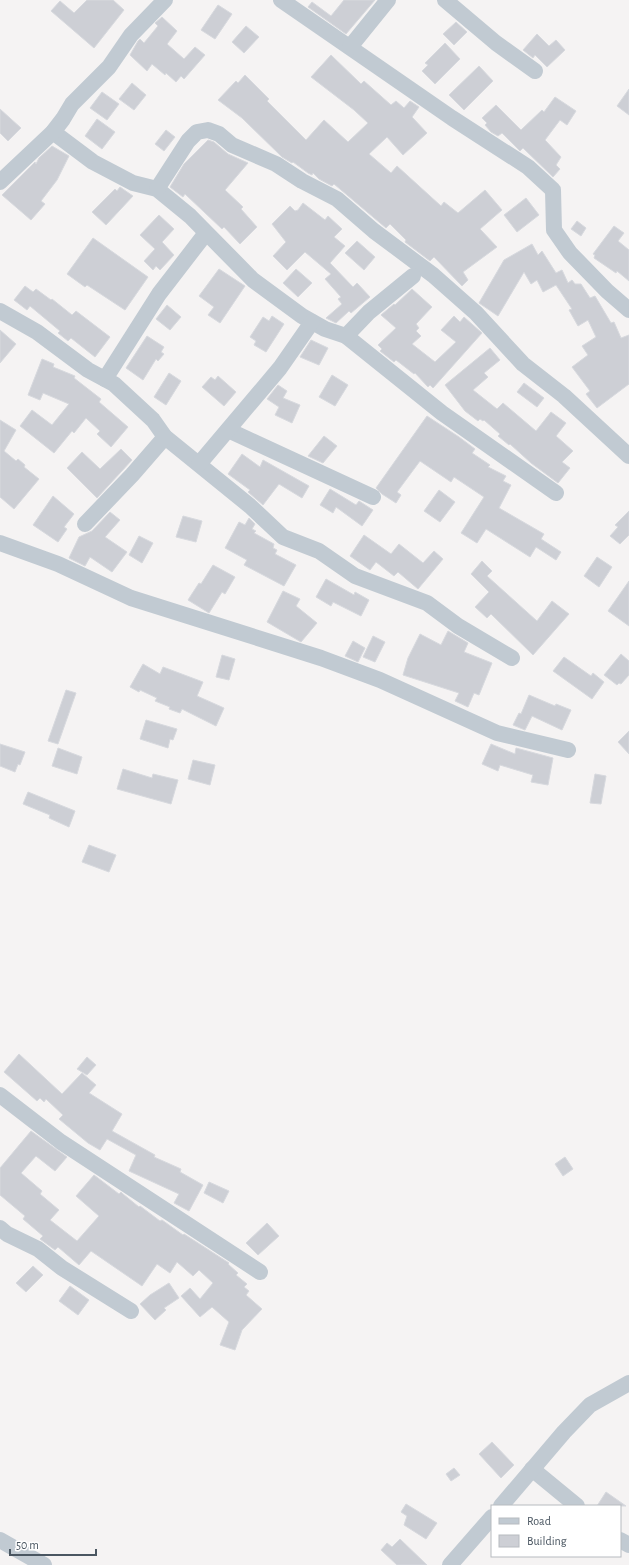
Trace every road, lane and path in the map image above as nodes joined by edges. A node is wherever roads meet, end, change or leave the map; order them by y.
1 (164, 0) edge
2 (388, 0) edge
3 (445, 0) edge
4 (292, 3) edge
5 (350, 47) junction
6 (535, 71) dead end
7 (53, 132) junction
8 (0, 182) edge
9 (157, 189) junction
10 (206, 234) junction
11 (413, 276) dead end
12 (629, 310) edge
13 (0, 311) edge
14 (312, 322) junction
15 (346, 336) junction
16 (105, 379) junction
17 (228, 430) junction
18 (165, 437) junction
19 (629, 456) edge
20 (199, 464) junction
21 (556, 493) dead end
22 (373, 497) dead end
23 (85, 524) dead end
24 (0, 543) edge
25 (512, 658) dead end
26 (568, 750) dead end
27 (0, 1095) edge
28 (0, 1228) edge
29 (260, 1272) dead end
30 (131, 1311) dead end
31 (629, 1383) edge
32 (532, 1470) junction
33 (502, 1505) edge
34 (576, 1505) edge
35 (491, 1518) edge
36 (0, 1540) edge
37 (44, 1565) edge
38 (450, 1565) edge

1 - 7 street
2 - 5 street
3 - 6 street
4 - 5 street
5 - 12 street
7 - 8 street
7 - 9 street
9 - 10 street
9 - 19 street
10 - 14 street
10 - 16 street
11 - 15 street
13 - 16 street
14 - 15 street
14 - 17 street
15 - 21 street
16 - 18 street
17 - 20 street
17 - 22 street
18 - 20 street
18 - 23 street
20 - 25 street
24 - 26 street
27 - 29 street
28 - 30 street
31 - 32 street
32 - 33 street
32 - 34 street
35 - 38 street
36 - 37 street

